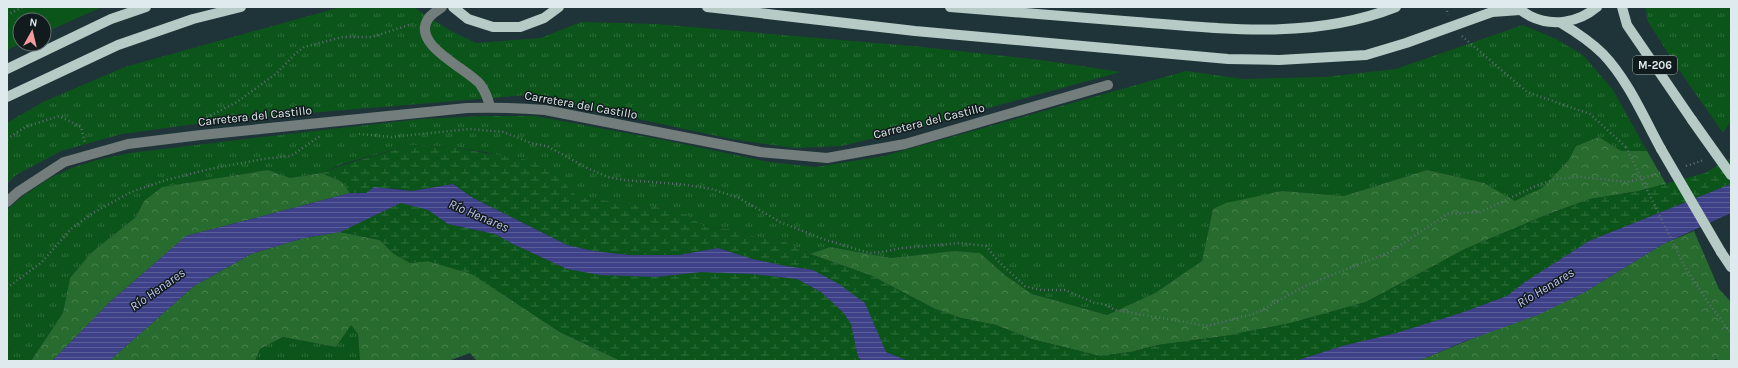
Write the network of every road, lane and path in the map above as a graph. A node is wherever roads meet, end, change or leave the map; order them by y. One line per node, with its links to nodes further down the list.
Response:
1 (23, 7): 14 (path)
2 (146, 7): 18 (main road)
3 (241, 7): 20 (main road)
4 (442, 7): 16 (street)
5 (452, 7): 6 (main road)
6 (559, 7)
7 (707, 7): 17 (main road)
8 (950, 7): 9 (main road)
9 (1396, 7)
10 (1446, 7): 17 (path)
11 (1597, 7): 15 (main road, M-206)
12 (1622, 7): 30 (main road, M-206, bridge)
13 (1518, 9): 15 (main road, M-206); 17 (main road)
14 (7, 15)
15 (1561, 22): 32 (main road, M-206, bridge)
16 (426, 24): 21 (street); 24 (path)
17 (1452, 27): 34 (path, bridge)
18 (7, 69)
19 (1108, 85): 21 (street, Carretera del Castillo)
20 (7, 98)
21 (490, 107): 22 (street, Carretera del Castillo)
22 (315, 123): 24 (street, Carretera del Castillo); 33 (path)
23 (352, 133): 29 (path)
24 (200, 135): 26 (street, Carretera del Castillo)
25 (7, 139): 26 (path)
26 (88, 155): 31 (street, Carretera del Castillo)
27 (1709, 159): 28 (path)
28 (1680, 167)
29 (1665, 172)
30 (1731, 175)
31 (7, 202)
32 (1731, 267)
33 (7, 288)
34 (1731, 333)

